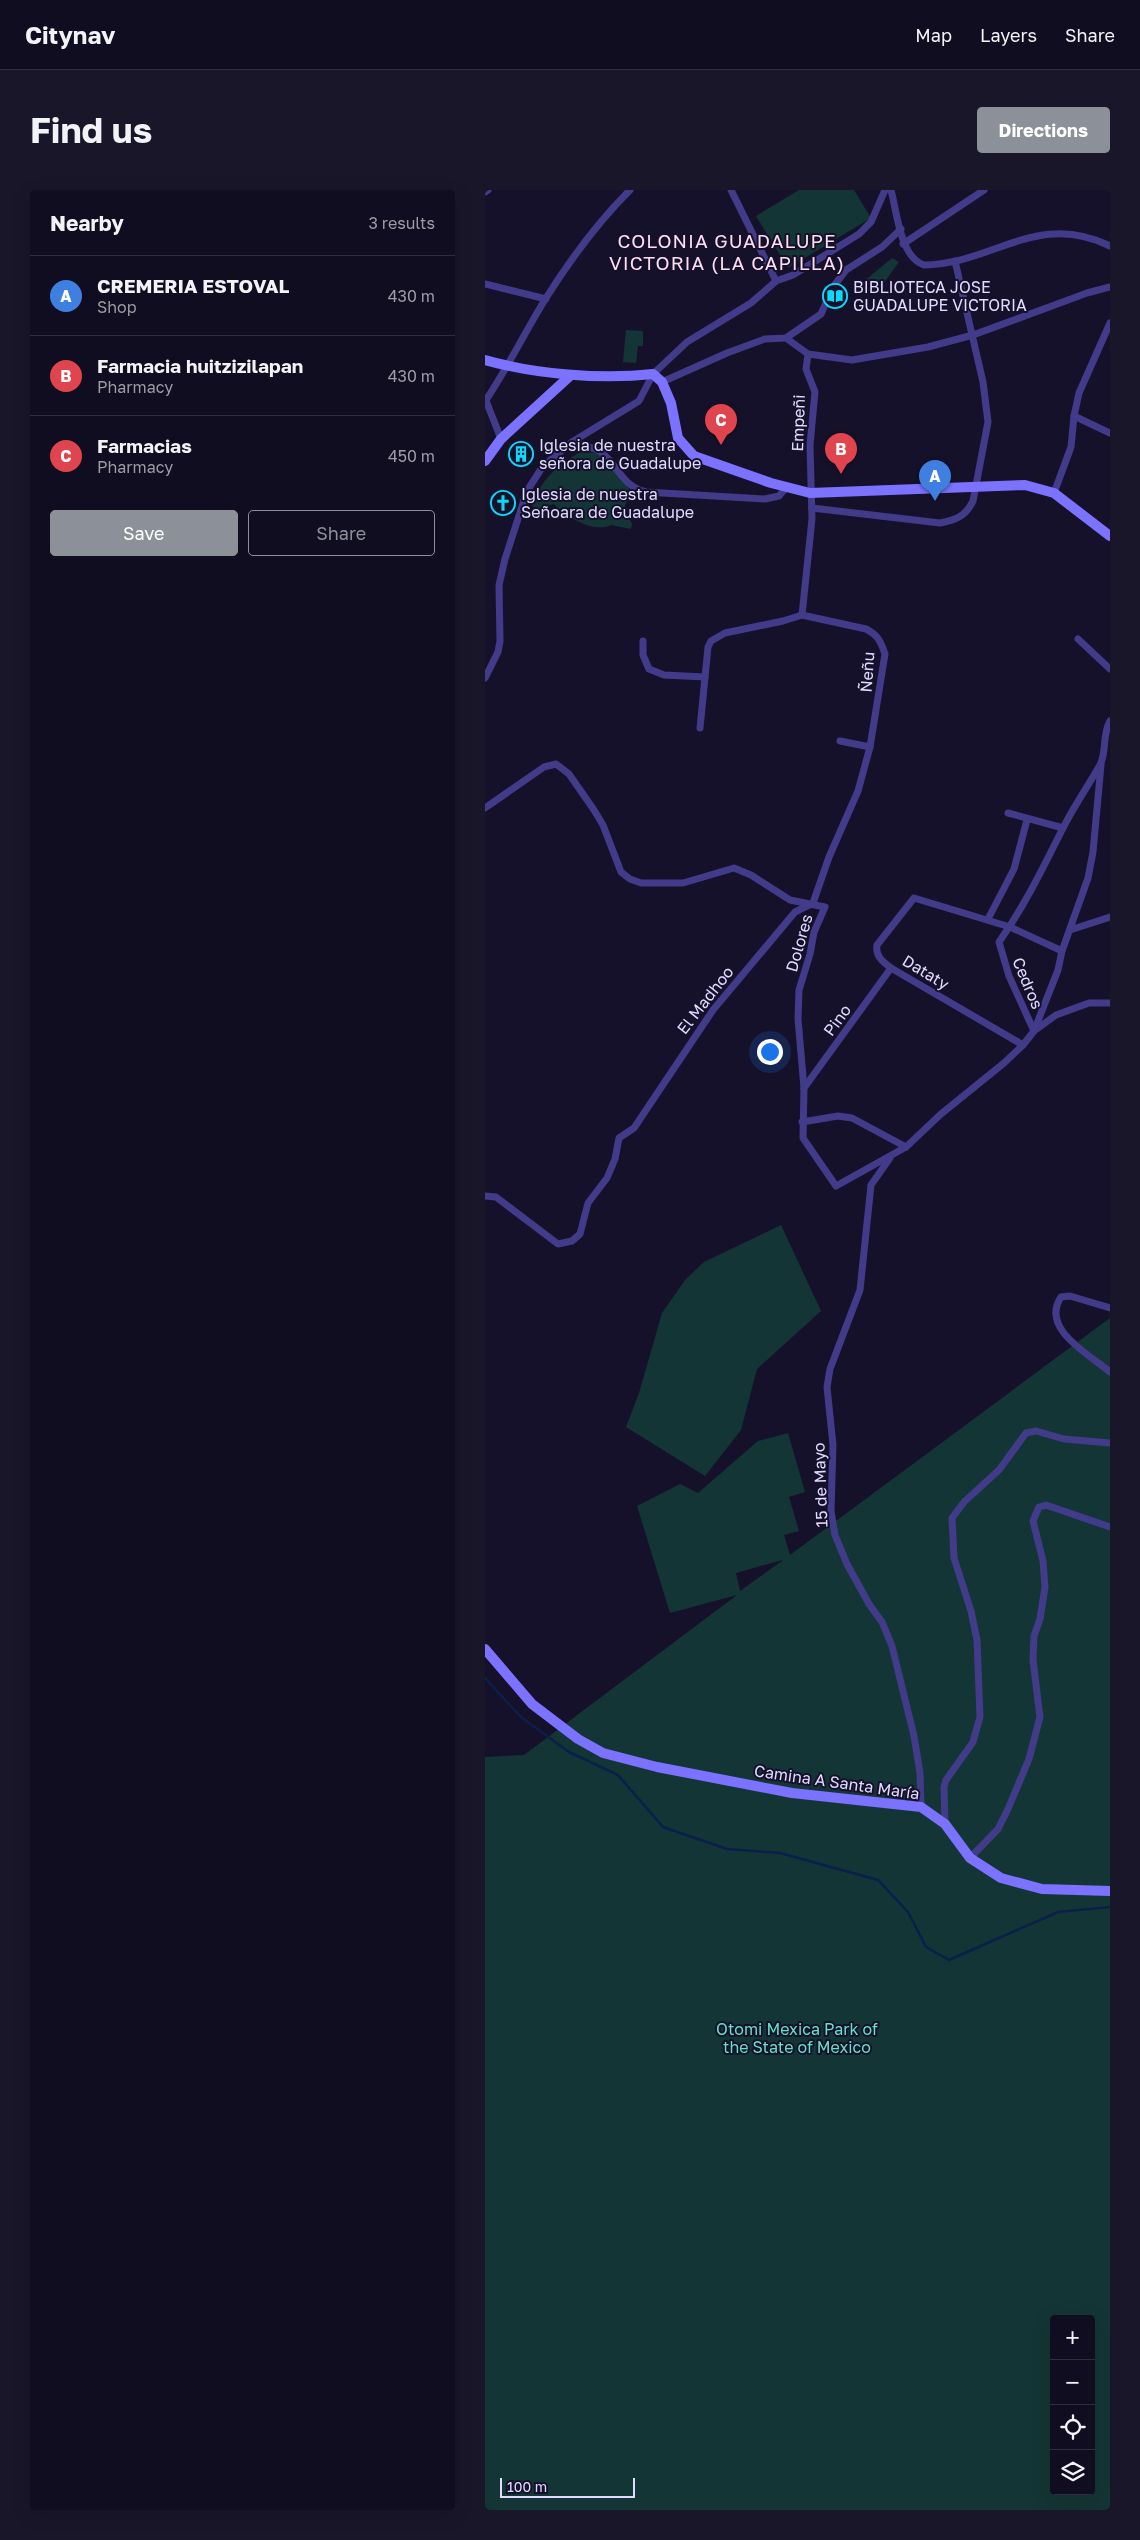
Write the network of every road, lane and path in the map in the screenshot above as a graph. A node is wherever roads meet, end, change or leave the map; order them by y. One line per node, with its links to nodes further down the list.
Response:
1 (630, 190): 13 (street)
2 (731, 190): 10 (street)
3 (885, 190): 10 (street)
4 (891, 190): 6 (street)
5 (984, 190): 7 (street)
6 (901, 229): 7 (street); 16 (street)
7 (903, 244): 9 (street)
8 (1110, 246): 9 (street)
9 (955, 261): 15 (street)
10 (776, 281): 20 (street)
11 (485, 284): 13 (street)
12 (1110, 287): 15 (street)
13 (546, 299): 19 (street)
14 (1110, 323): 24 (street)
15 (973, 335): 17 (street); 29 (street)
16 (786, 338): 17 (street); 22 (street)
17 (808, 354): 31 (street, Empeñi)
18 (485, 360): 19 (main road)
19 (508, 367): 21 (main road); 23 (street)
20 (653, 374): 21 (main road); 22 (main road); 27 (street)
21 (571, 375): 26 (main road)
22 (663, 382): 30 (main road)
23 (486, 399): 26 (street)
24 (1074, 416): 25 (street); 32 (street)
25 (1110, 433)
26 (501, 439): 28 (main road)
27 (572, 442): 30 (street); 40 (street)
28 (485, 461)
29 (974, 485): 31 (main road); 32 (main road); 33 (street)
30 (787, 487): 31 (main road)
31 (810, 492): 33 (street)
32 (1054, 493): 34 (main road)
33 (812, 508): 35 (street)
34 (1110, 536)
35 (801, 615): 39 (street); 44 (street, Ñeñu)
36 (1078, 639): 38 (street)
37 (643, 641): 39 (street)
38 (1110, 668)
39 (705, 677): 42 (street)
40 (485, 678)
41 (1110, 721): 45 (street, Cedros)
42 (700, 728)
43 (840, 741): 44 (street)
44 (871, 747): 50 (street, Ñeñu)
45 (1101, 763): 49 (street, Cedros); 54 (street)
46 (485, 808): 50 (street, Dolores)
47 (1009, 813): 48 (street)
48 (1027, 820): 49 (street); 52 (street)
49 (1063, 828): 53 (street, Cedros)
50 (813, 903): 60 (street, Dolores); 65 (street, El Madhoo)
51 (1110, 917): 54 (street)
52 (988, 919): 53 (street); 56 (street, Dataty)
53 (1010, 926): 55 (street); 58 (street, Cedros)
54 (1070, 930): 55 (street)
55 (1061, 951): 58 (street)
56 (891, 968): 59 (street, Dataty); 60 (street, Pino)
57 (1110, 1003): 58 (street)
58 (1033, 1031): 59 (street, Cedros)
59 (1023, 1045): 62 (street, Cedros)
60 (804, 1088): 61 (street, Dolores)
61 (802, 1122): 62 (street); 64 (street, Dolores)
62 (906, 1147): 63 (street, Cedros)
63 (891, 1157): 64 (street, Cedros); 71 (street, 15 de Mayo)
64 (837, 1186)
65 (485, 1196)
66 (1110, 1308): 67 (street)
67 (1110, 1372)
68 (1110, 1443): 72 (street)
69 (1110, 1527): 73 (street)
70 (485, 1648): 71 (main road, Camina A Santa María)
71 (921, 1807): 72 (main road, Camina A Santa María)
72 (945, 1824): 73 (main road, Camina A Santa María)
73 (970, 1858): 74 (main road, Camina A Santa María)
74 (1110, 1891)

